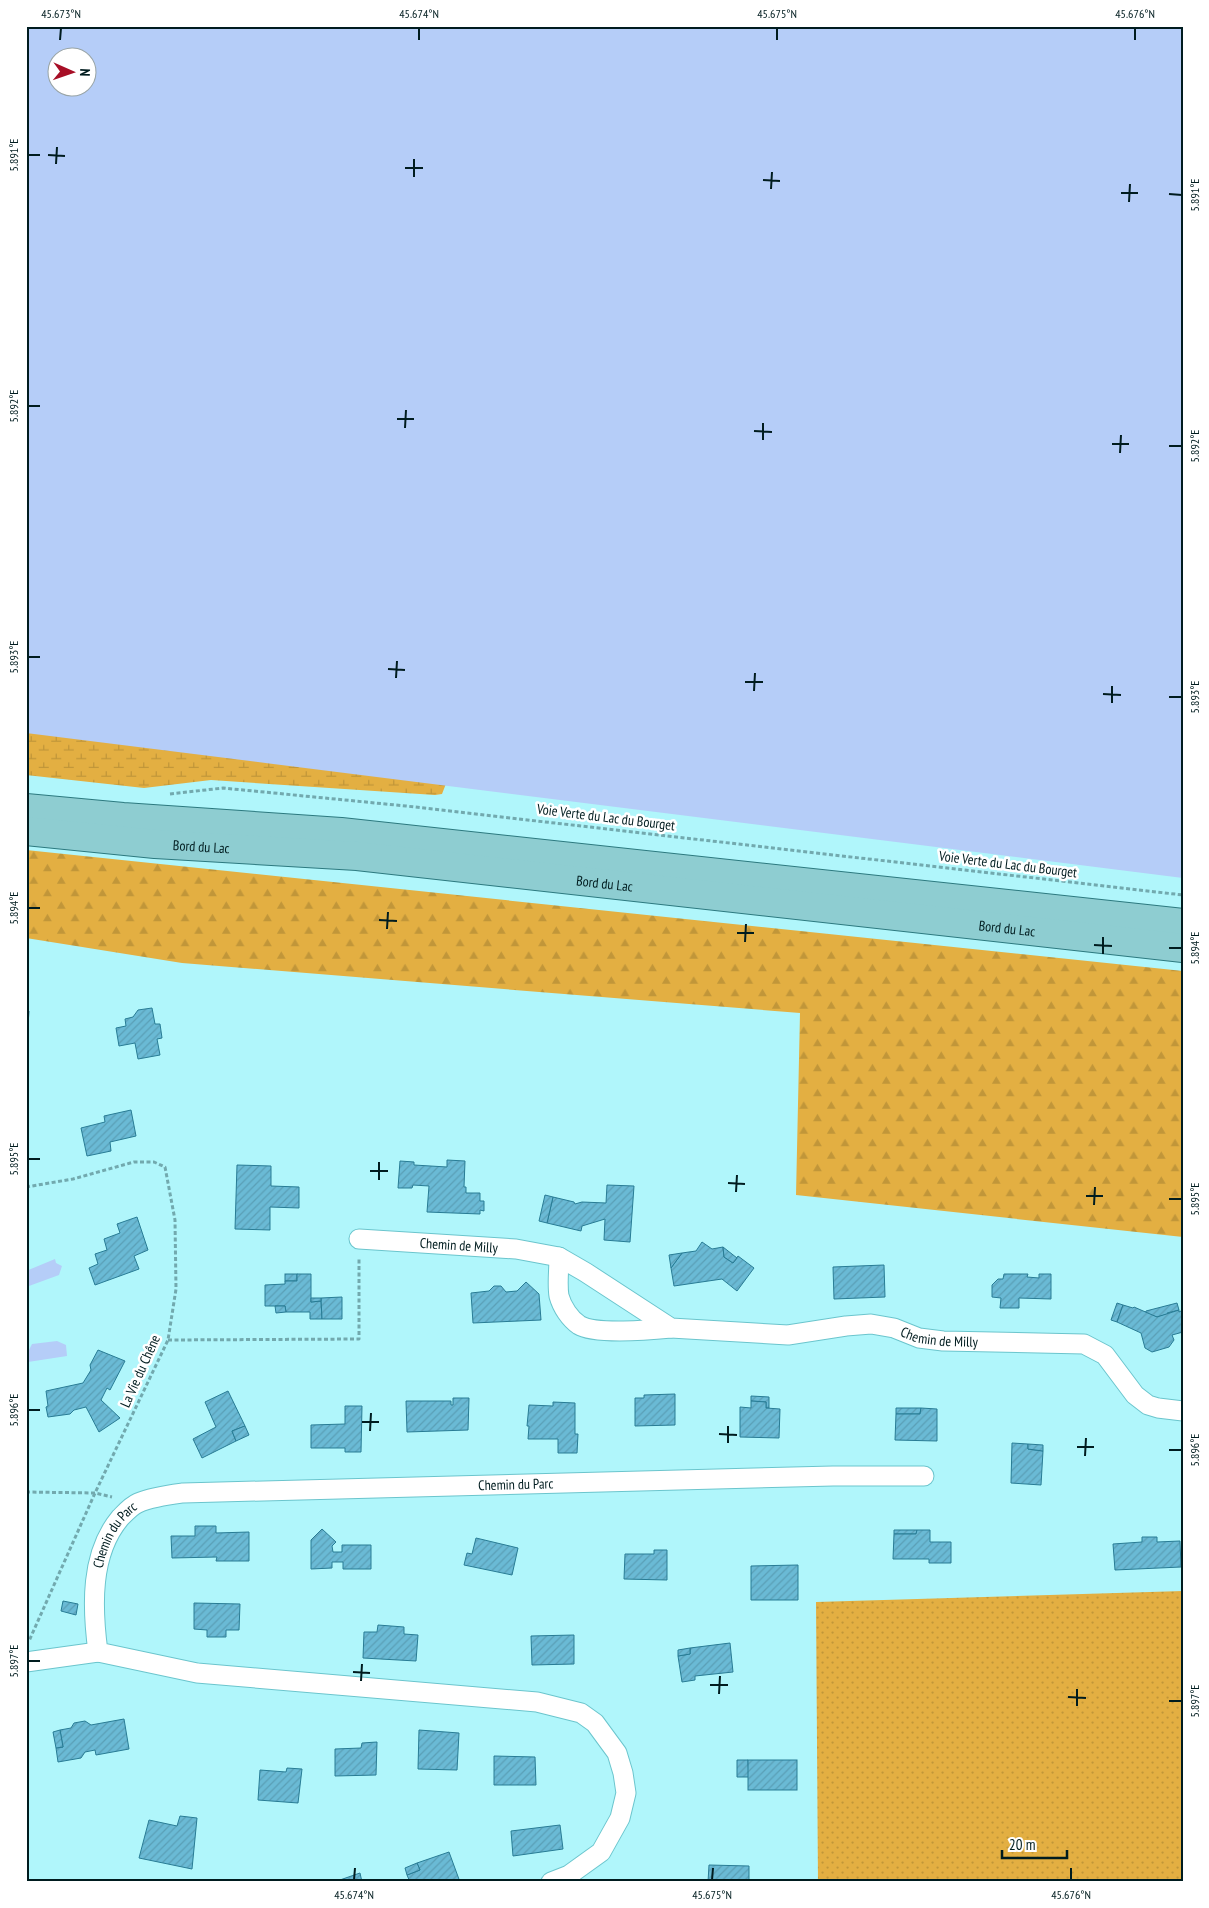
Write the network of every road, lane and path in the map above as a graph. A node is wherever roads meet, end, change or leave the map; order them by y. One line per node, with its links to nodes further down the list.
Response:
1 (162, 796): 4 (path, Voie Verte du Lac du Bourget)
2 (26, 808): 5 (main road, Bord du Lac)
3 (26, 831): 6 (main road, Bord du Lac)
4 (1183, 895)
5 (1183, 923)
6 (1183, 948)
7 (26, 1187): 11 (path, La Vie du Chêne)
8 (359, 1239): 9 (street, Chemin de Milly); 11 (path)
9 (559, 1258): 10 (street, Chemin de Milly); 10 (street, Chemin de Milly)
10 (672, 1328): 12 (street, Chemin de Milly)
11 (168, 1340): 15 (path, La Vie du Chêne)
12 (1183, 1411)
13 (924, 1476): 16 (street, Chemin du Parc)
14 (26, 1492): 15 (path)
15 (95, 1493): 16 (path); 17 (path, La Vie du Chêne)
16 (137, 1504): 18 (street, Chemin du Parc)
17 (26, 1646)
18 (98, 1652): 19 (street); 20 (street)
19 (26, 1662)
20 (551, 1882)

